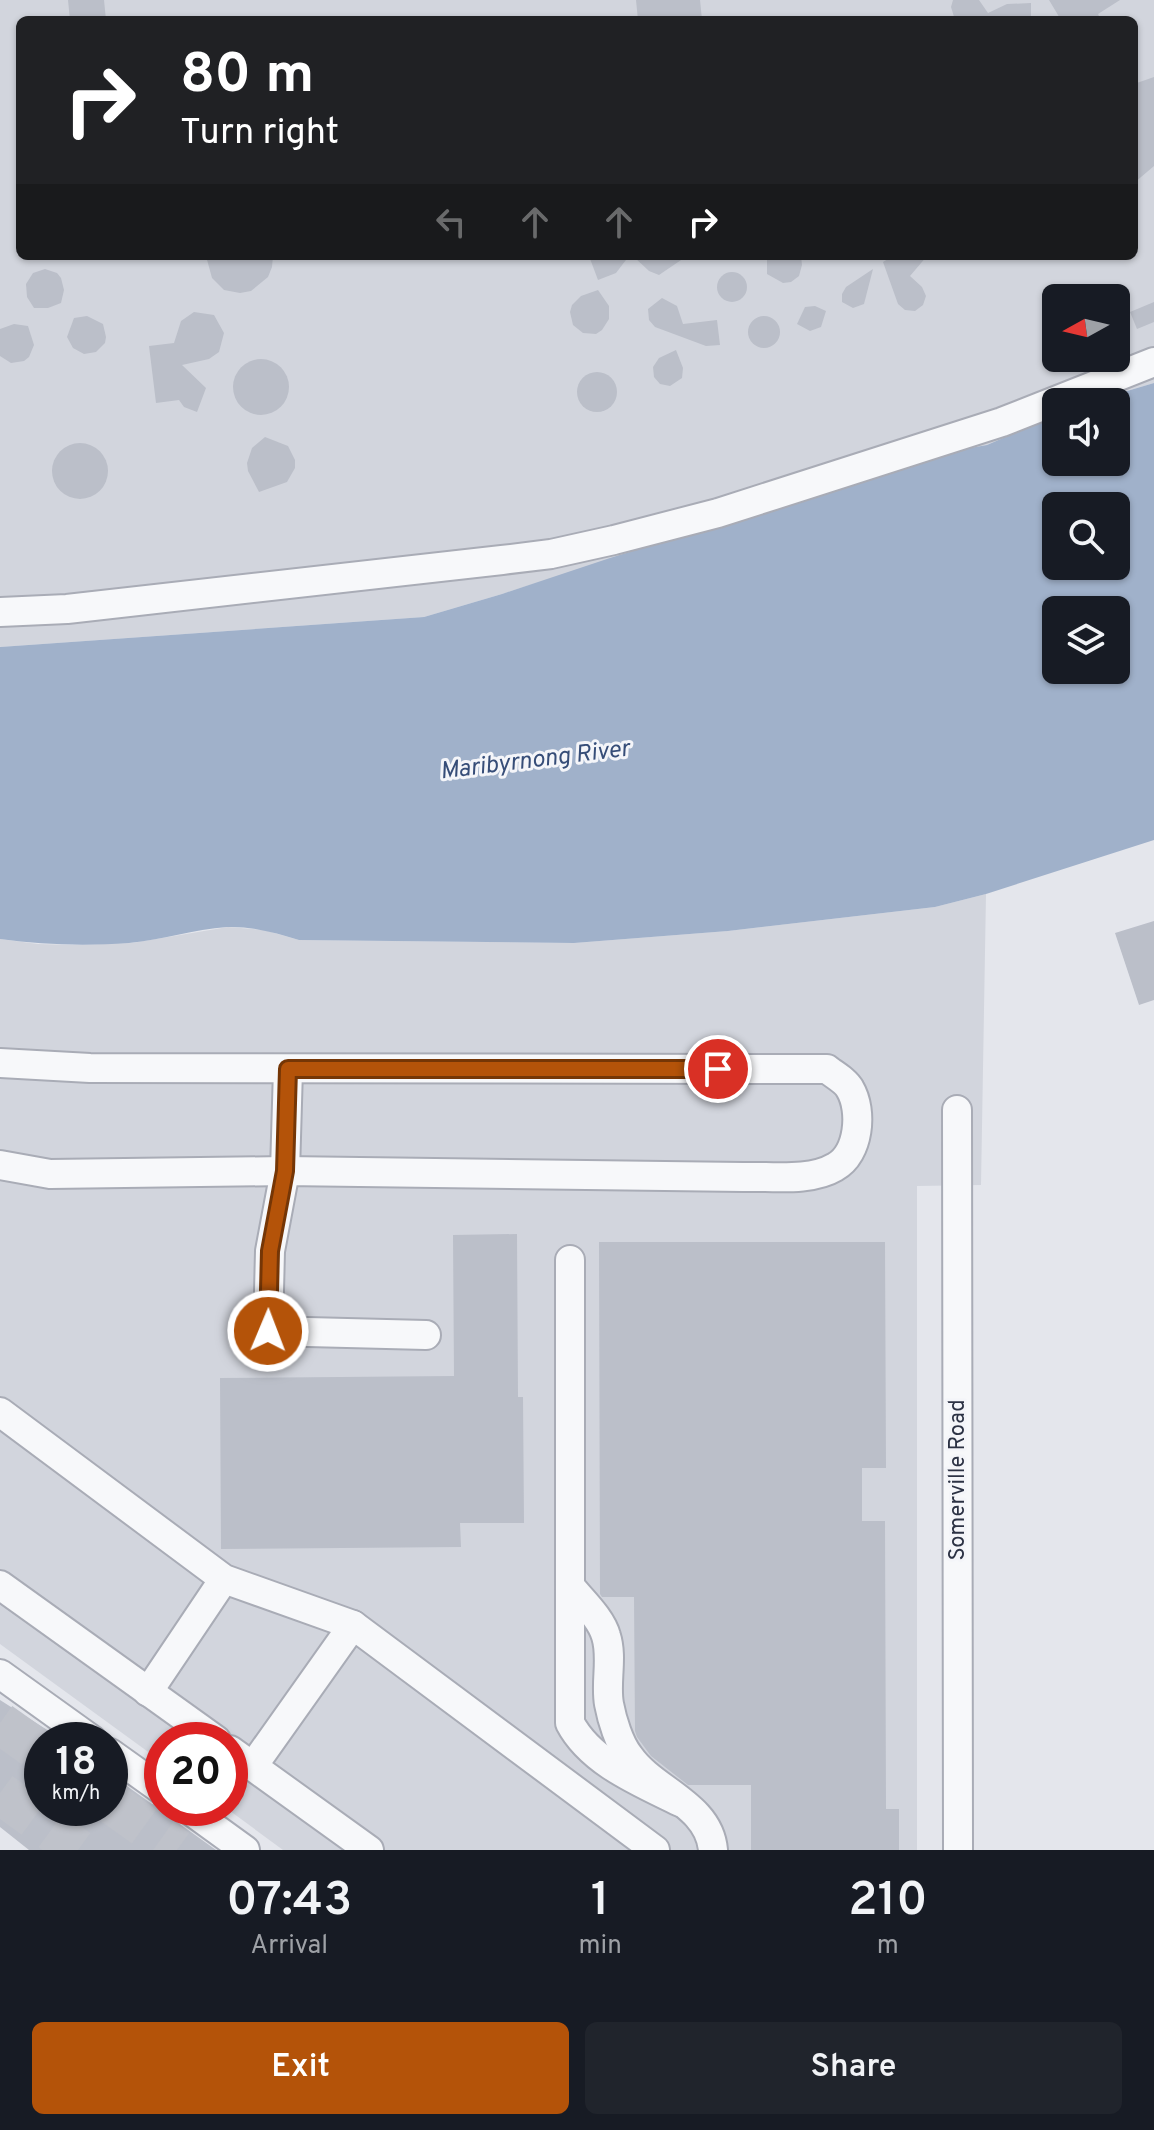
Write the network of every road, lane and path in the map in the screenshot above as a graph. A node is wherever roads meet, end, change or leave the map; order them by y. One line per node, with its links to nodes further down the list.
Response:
1 (1154, 362): 2 (street)
2 (0, 612)
3 (0, 1063): 4 (street)
4 (288, 1069): 7 (street); 7 (street)
5 (957, 1110): 27 (street, Somerville Road)
6 (0, 1165): 7 (street)
7 (285, 1171): 9 (street)
8 (570, 1260): 13 (street)
9 (426, 1335)
10 (0, 1412): 11 (street)
11 (224, 1579): 14 (street); 16 (street)
12 (0, 1585): 16 (street)
13 (570, 1586): 21 (street); 21 (street)
14 (353, 1625): 20 (street); 25 (street)
15 (0, 1674): 17 (street)
16 (148, 1692): 18 (street)
17 (67, 1722)
18 (190, 1722)
19 (248, 1763): 20 (street)
20 (253, 1766): 24 (street)
21 (680, 1802): 26 (street)
22 (212, 1826): 23 (street)
23 (245, 1850)
24 (369, 1850)
25 (655, 1850)
26 (713, 1850)
27 (958, 1850)

